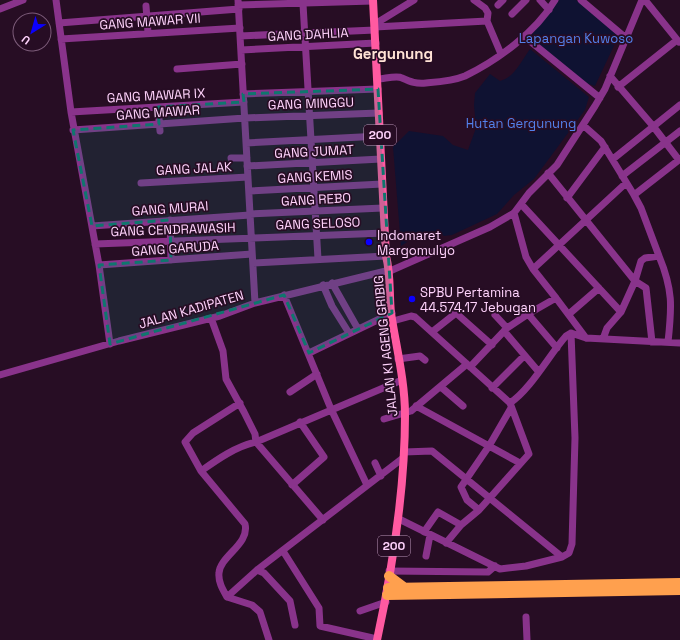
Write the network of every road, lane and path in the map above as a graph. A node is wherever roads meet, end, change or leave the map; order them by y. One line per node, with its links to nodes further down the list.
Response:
1 (22, 0): 15 (street)
2 (56, 0): 20 (street)
3 (414, 0): 21 (street)
4 (474, 0): 19 (street)
5 (526, 0): 17 (street)
6 (540, 0): 16 (street)
7 (555, 0): 16 (street)
8 (581, 0): 27 (street)
9 (642, 0): 27 (street)
10 (645, 0): 28 (street)
11 (373, 1): 12 (street); 21 (main road, JALAN KI AGENG GRIBIG / 200)
12 (303, 4): 13 (street); 23 (street)
13 (238, 5): 18 (street); 22 (street)
14 (146, 6): 18 (street)
15 (0, 9)
16 (549, 10): 25 (street)
17 (512, 14)
18 (147, 16): 20 (street); 24 (street)
19 (487, 21): 21 (street, GANG MAWAR VII); 32 (street)
20 (59, 23): 26 (street)
21 (375, 27): 23 (street, GANG MAWAR VII); 29 (main road, JALAN KI AGENG GRIBIG / 200)
22 (240, 32): 23 (street, GANG MAWAR VII); 24 (street, GANG MAWAR VII); 31 (street)
23 (305, 32): 30 (street)
24 (148, 33): 26 (street, GANG MAWAR VII)
25 (524, 37): 32 (street); 41 (street)
26 (61, 39): 45 (street)
27 (626, 39): 35 (street)
28 (679, 41): 37 (street)
29 (376, 42): 30 (street, GANG DAHLIA); 36 (main road, JALAN KI AGENG GRIBIG / 200)
30 (306, 46): 31 (street, GANG DAHLIA); 39 (street)
31 (241, 50): 33 (street)
32 (501, 54): 36 (street)
33 (242, 64): 34 (street); 40 (street)
34 (176, 69)
35 (610, 76): 37 (street); 41 (street)
36 (378, 79): 38 (main road, JALAN KI AGENG GRIBIG / 200)
37 (618, 87): 50 (street)
38 (378, 89): 39 (street); 46 (main road, JALAN KI AGENG GRIBIG / 200)
39 (309, 93): 40 (street); 47 (street)
40 (243, 94): 42 (street)
41 (600, 98): 49 (street)
42 (244, 102): 44 (street, GANG MAWAR IX); 48 (street)
43 (680, 105): 50 (street)
44 (158, 107): 45 (street, GANG MAWAR IX); 51 (street)
45 (71, 112): 52 (street)
46 (379, 113): 47 (street, GANG MINGGU); 54 (main road, JALAN KI AGENG GRIBIG / 200)
47 (310, 115): 48 (street, GANG MINGGU); 55 (street)
48 (245, 118): 51 (street, GANG MAWAR); 57 (street)
49 (583, 125): 58 (street); 66 (street)
50 (653, 126): 56 (street); 62 (street)
51 (159, 128): 52 (street, GANG MAWAR)
52 (73, 130): 82 (street)
53 (680, 131): 56 (street)
54 (380, 136): 55 (street); 61 (main road, JALAN KI AGENG GRIBIG / 200)
55 (312, 140): 57 (street); 64 (street)
56 (666, 142): 63 (street); 68 (street)
57 (246, 143): 60 (street)
58 (605, 147): 62 (street); 74 (street)
59 (231, 158): 60 (street)
60 (247, 158): 65 (street)
61 (381, 159): 64 (street, GANG JUMAT); 70 (main road, JALAN KI AGENG GRIBIG / 200)
62 (613, 159): 68 (street)
63 (679, 159): 73 (street)
64 (313, 163): 65 (street, GANG JUMAT); 71 (street)
65 (247, 166): 67 (street)
66 (548, 173): 74 (street); 75 (street)
67 (248, 177): 69 (street, GANG JALAK); 72 (street)
68 (624, 179): 73 (street); 80 (street)
69 (141, 183)
70 (382, 184): 71 (street, GANG KEMIS); 76 (main road, JALAN KI AGENG GRIBIG / 200)
71 (314, 188): 72 (street, GANG KEMIS); 77 (street)
72 (249, 191): 79 (street)
73 (634, 195): 91 (street)
74 (567, 198): 80 (street)
75 (521, 204): 78 (street); 88 (street)
76 (383, 208): 77 (street, GANG REBO); 83 (main road, JALAN KI AGENG GRIBIG / 200)
77 (316, 211): 79 (street, GANG REBO); 84 (street)
78 (514, 213): 96 (street); 97 (street, JALAN KADIPATEN)
79 (250, 215): 81 (street, GANG MURAI); 85 (street)
80 (585, 219): 88 (street); 98 (street)
81 (170, 220): 82 (street, GANG MURAI); 86 (street)
82 (92, 226): 87 (street)
83 (385, 233): 84 (street, GANG SELOSO); 90 (main road, JALAN KI AGENG GRIBIG / 200)
84 (317, 235): 85 (street, GANG SELOSO); 92 (street)
85 (251, 238): 86 (street, GANG CENDRAWASIH); 89 (street)
86 (171, 241): 87 (street, GANG CENDRAWASIH); 93 (street)
87 (95, 244): 95 (street)
88 (558, 245): 96 (street); 101 (street)
89 (252, 254): 93 (street, GANG GARUDA); 94 (street)
90 (386, 256): 92 (street); 97 (main road, JALAN KI AGENG GRIBIG / 200)
91 (659, 256): 98 (street); 119 (street)
92 (318, 259): 94 (street)
93 (171, 260): 95 (street, GANG GARUDA)
94 (253, 263): 104 (street)
95 (99, 265): 121 (street)
96 (533, 269): 103 (street)
97 (391, 270): 99 (street, JALAN KADIPATEN); 109 (main road, JALAN KI AGENG GRIBIG / 200)
98 (635, 282): 105 (street); 118 (street)
99 (332, 283): 100 (street, JALAN KADIPATEN); 111 (street)
100 (323, 285): 102 (street, JALAN KADIPATEN); 114 (street)
101 (598, 288): 105 (street); 107 (street)
102 (284, 296): 104 (street, JALAN KADIPATEN); 124 (street)
103 (556, 298): 106 (street); 107 (street)
104 (255, 303): 110 (street, JALAN KADIPATEN)
105 (621, 312): 117 (street)
106 (528, 314): 112 (street); 123 (street)
107 (569, 314): 116 (street)
108 (495, 315): 112 (street)
109 (392, 317): 111 (street); 113 (street); 126 (main road, JALAN KI AGENG GRIBIG / 200)
110 (211, 318): 121 (street, JALAN KADIPATEN); 136 (street)
111 (358, 329): 114 (street)
112 (506, 329): 122 (street); 125 (street)
113 (432, 332): 122 (street); 128 (street)
114 (349, 333): 124 (street)
115 (571, 333): 116 (street); 123 (street); 163 (street)
116 (586, 338): 117 (street)
117 (602, 339): 118 (street)
118 (652, 342): 119 (street)
119 (668, 342): 120 (street)
120 (680, 343)
121 (110, 344): 131 (street, JALAN KADIPATEN)
122 (492, 345): 128 (street)
123 (557, 348): 129 (street)
124 (309, 353): 130 (street)
125 (524, 356): 129 (street); 134 (street)
126 (398, 359): 127 (street); 132 (main road, JALAN KI AGENG GRIBIG / 200)
127 (424, 360)
128 (468, 365): 133 (street); 134 (street)
129 (538, 370): 139 (street)
130 (317, 374): 135 (street); 140 (street)
131 (0, 375)
132 (402, 380): 140 (street); 141 (main road, JALAN KI AGENG GRIBIG / 200)
133 (441, 387): 137 (street); 138 (street)
134 (492, 388): 139 (street)
135 (290, 392)
136 (240, 402): 144 (street); 149 (street)
137 (416, 406): 141 (street); 145 (street)
138 (463, 406)
139 (510, 406): 145 (street); 148 (street)
140 (331, 409): 143 (street); 153 (street)
141 (405, 414): 142 (street); 146 (main road, JALAN KI AGENG GRIBIG / 200)
142 (384, 419)
143 (300, 422): 144 (street); 152 (street)
144 (256, 442): 149 (street); 152 (street)
145 (489, 446): 148 (street); 151 (street)
146 (403, 455): 150 (street); 151 (street); 156 (main road, JALAN KI AGENG GRIBIG / 200)
147 (375, 463): 150 (street)
148 (520, 463): 154 (street)
149 (201, 471): 171 (street)
150 (381, 476): 153 (street)
151 (466, 479): 154 (street); 155 (street)
152 (292, 485): 157 (street)
153 (366, 485): 157 (street)
154 (489, 498): 155 (street); 163 (street)
155 (479, 510): 158 (street)
156 (399, 519): 159 (street); 166 (main road, JALAN KI AGENG GRIBIG / 200)
157 (323, 520): 161 (street)
158 (461, 525): 159 (street); 160 (street)
159 (427, 534): 160 (street); 162 (street)
160 (446, 543): 164 (street)
161 (283, 551): 165 (street); 175 (street)
162 (426, 556)
163 (562, 557): 164 (street)
164 (494, 566): 166 (street)
165 (257, 570): 171 (street); 174 (street)
166 (389, 574): 169 (highway); 170 (main road, JALAN KI AGENG GRIBIG / 200)
167 (680, 583): 169 (highway)
168 (680, 590): 169 (highway)
169 (404, 592): 170 (highway)
170 (387, 595): 172 (street); 175 (main road, JALAN KI AGENG GRIBIG / 200)
171 (227, 597): 176 (street)
172 (360, 611)
173 (526, 617): 177 (street)
174 (295, 625)
175 (377, 639)
176 (268, 640)
177 (527, 640)

